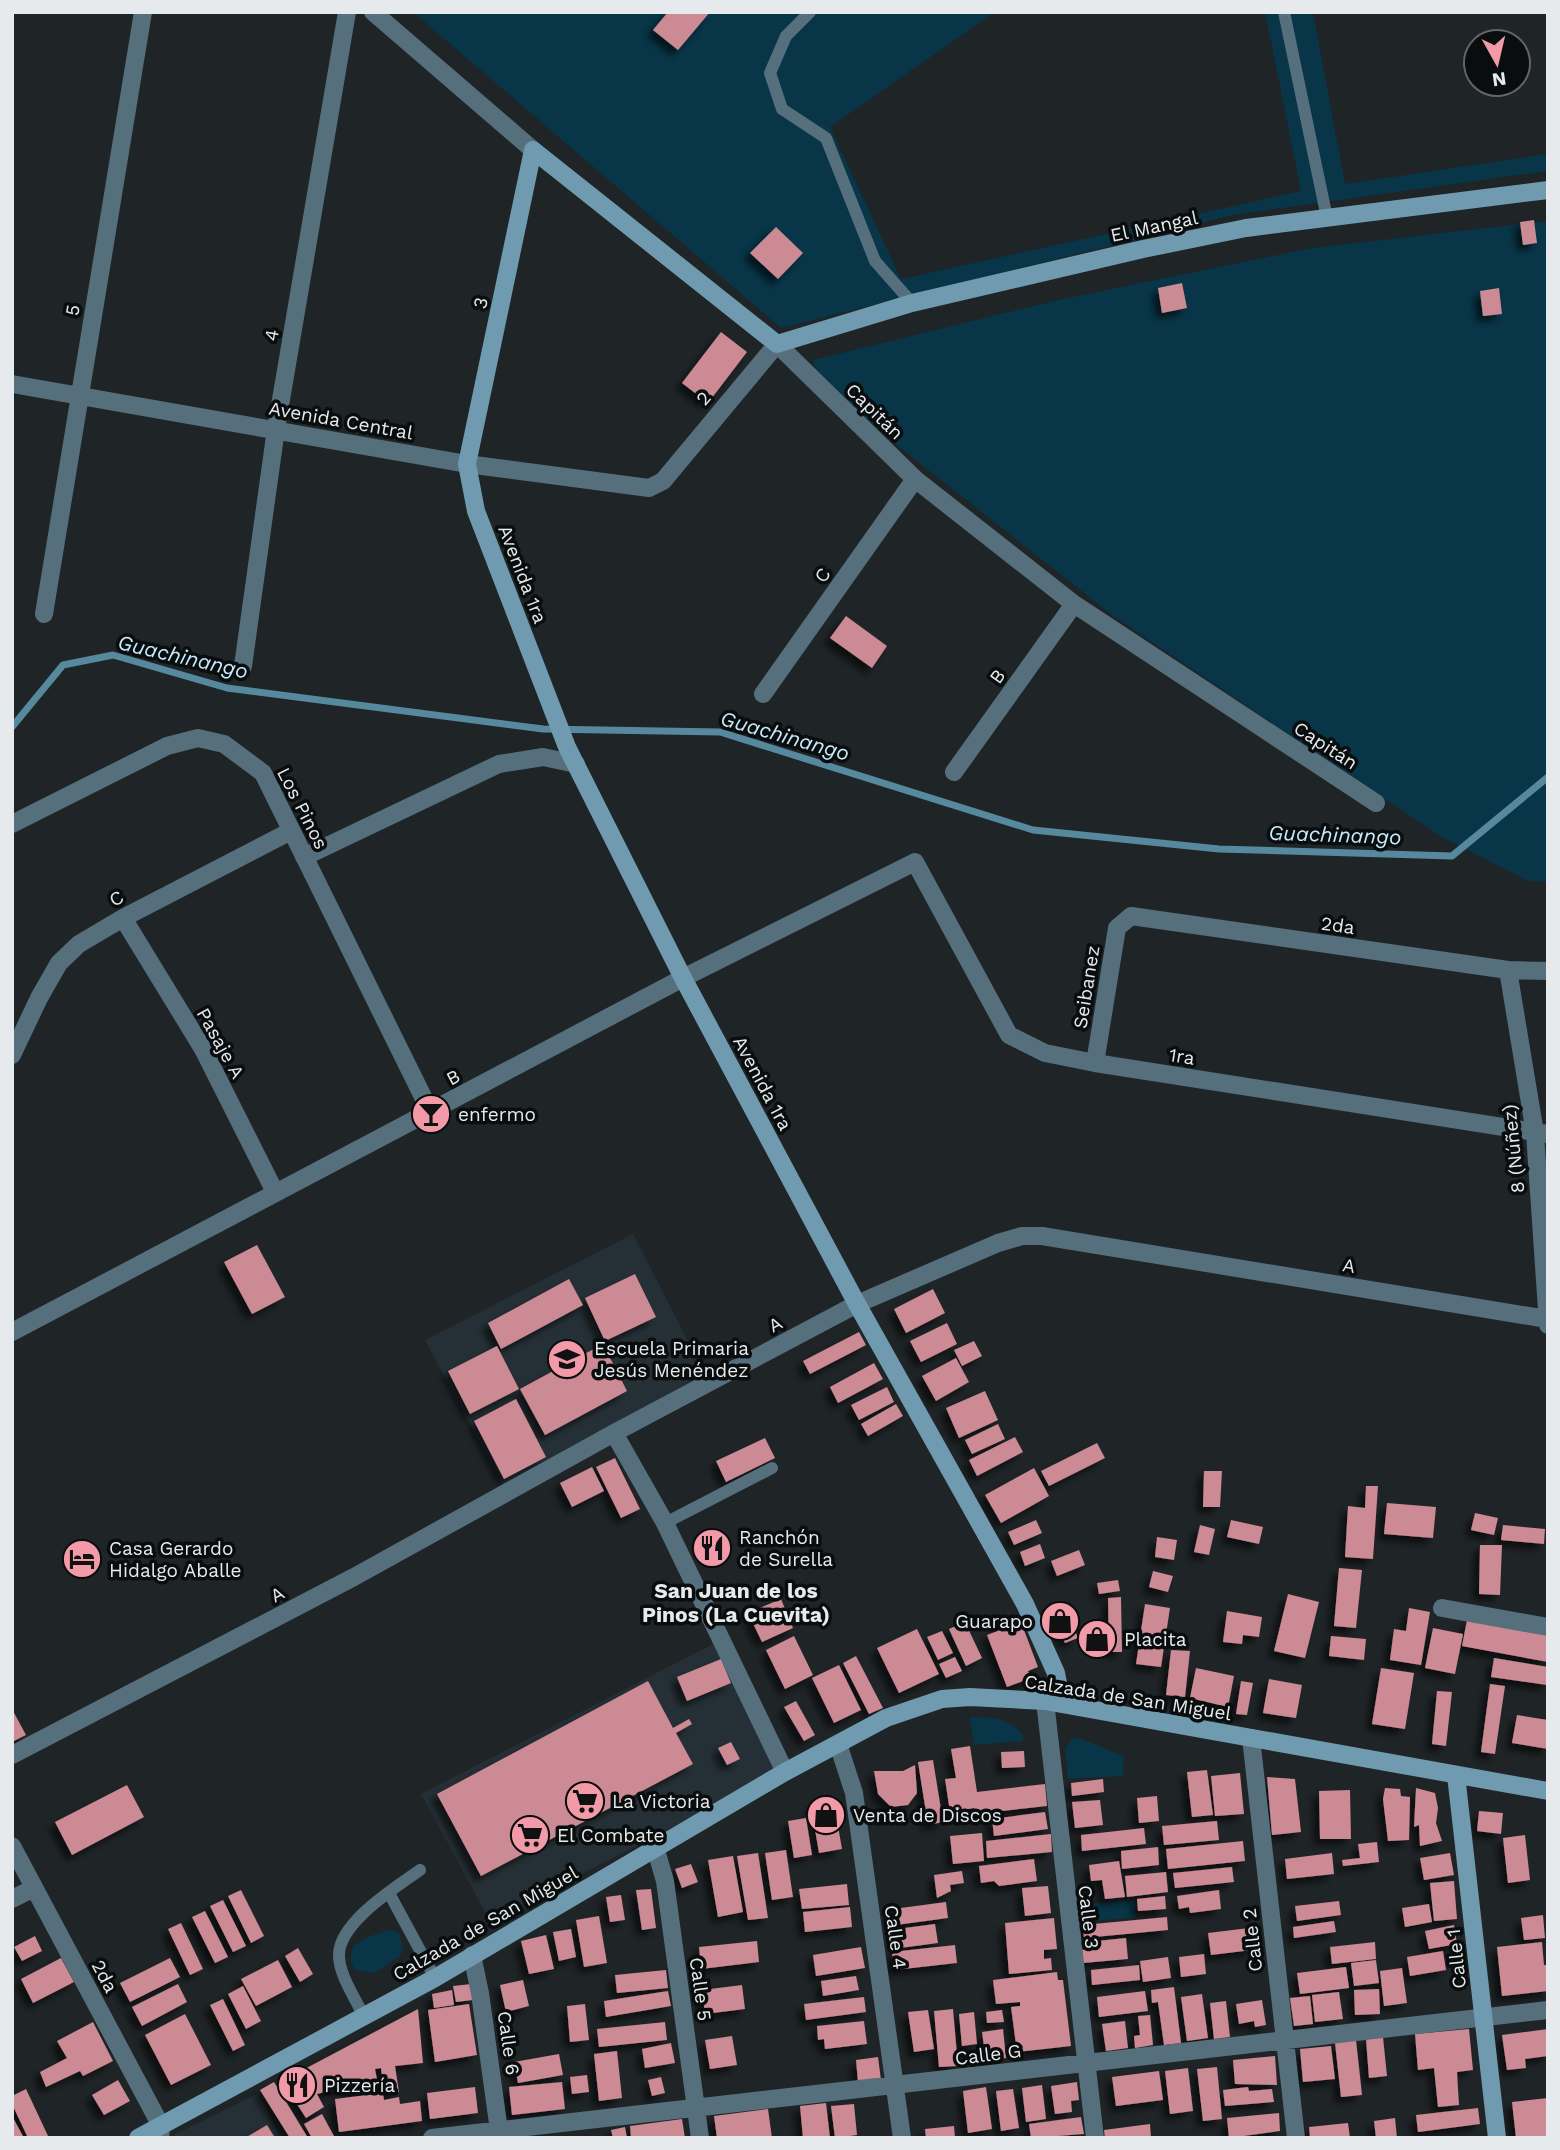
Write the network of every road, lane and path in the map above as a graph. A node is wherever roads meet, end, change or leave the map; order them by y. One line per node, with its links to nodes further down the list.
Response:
1 (143, 12): 12 (street, 5)
2 (348, 12): 13 (street, 4)
3 (373, 12): 6 (street, Capitán)
4 (810, 12): 9 (lane)
5 (1284, 12): 8 (lane)
6 (533, 150): 10 (street, Capitán); 14 (street, 3)
7 (1548, 190): 8 (street, El Mangal)
8 (1327, 218): 9 (street, El Mangal)
9 (912, 303): 10 (street, El Mangal)
10 (777, 344): 15 (street, Capitán); 16 (street, 2)
11 (12, 384): 12 (street, Avenida Central)
12 (79, 396): 13 (street, Avenida Central); 18 (street, 5)
13 (276, 429): 14 (street, Avenida Central); 19 (street, 4)
14 (467, 464): 16 (street, Avenida Central); 21 (street, Avenida 1ra)
15 (915, 479): 17 (street, Capitán); 20 (street, C)
16 (663, 481)
17 (1074, 604): 22 (street, B); 23 (street, Capitán)
18 (44, 614)
19 (243, 666)
20 (763, 694)
21 (576, 764): 26 (street); 32 (street, Avenida 1ra)
22 (954, 772)
23 (1376, 803)
24 (12, 824): 25 (street, Los Pinos)
25 (291, 831): 26 (street, Los Pinos); 28 (street, C)
26 (304, 857): 35 (street, Los Pinos)
27 (915, 862): 32 (street, B); 34 (street, 1ra)
28 (123, 918): 33 (street, C); 37 (street, Pasaje A)
29 (1123, 920): 30 (street, 2da); 34 (street, Seibanez)
30 (1508, 970): 31 (street, 2da); 36 (street, 8 (Núñez))
31 (1548, 971)
32 (684, 978): 35 (street, B); 38 (street, Avenida 1ra)
33 (12, 1055)
34 (1095, 1063): 36 (street, 1ra)
35 (431, 1113): 37 (street, B)
36 (1541, 1133): 39 (street, 8 (Núñez))
37 (275, 1192): 41 (street, B)
38 (857, 1304): 39 (street, A); 42 (street, A); 47 (street, Avenida 1ra)
39 (1547, 1318): 40 (street, 8 (Núñez))
40 (1548, 1325)
41 (12, 1332)
42 (614, 1433): 44 (street); 50 (street, A)
43 (772, 1468): 44 (lane)
44 (665, 1523): 51 (street)
45 (1441, 1608): 46 (street)
46 (1548, 1627)
47 (1054, 1703): 48 (street, Calzada de San Miguel); 49 (street, Calzada de San Miguel); 66 (street, Calle 3)
48 (1251, 1738): 52 (street, Calzada de San Miguel); 65 (street, Calle 2)
49 (838, 1744): 51 (street, Calzada de San Miguel); 67 (street, Calle 4)
50 (12, 1755)
51 (785, 1772): 55 (street, Calzada de San Miguel)
52 (1456, 1775): 53 (street, Calzada de San Miguel); 63 (street, Calle 1)
53 (1548, 1791)
54 (12, 1846): 57 (street, 2da)
55 (655, 1847): 60 (street, Calzada de San Miguel); 68 (street, Calle 5)
56 (420, 1870): 58 (lane)
57 (34, 1888): 59 (street); 69 (street, 2da)
58 (389, 1893): 61 (lane); 64 (lane)
59 (12, 1899)
60 (472, 1955): 61 (street, Calzada de San Miguel); 70 (street, Calle 6)
61 (435, 1979): 64 (street, Calzada de San Miguel)
62 (1548, 2010): 63 (street, Calle G)
63 (1483, 2016): 65 (street, Calle G); 77 (street, Calle 1)
64 (363, 2017): 69 (street, Calzada de San Miguel)
65 (1284, 2040): 66 (street, Calle G); 76 (street, Calle 2)
66 (1086, 2063): 67 (street, Calle G); 75 (street, Calle 3)
67 (896, 2086): 68 (street, Calle G); 74 (street, Calle 4)
68 (696, 2108): 70 (street, Calle G); 73 (street, Calle 5)
69 (160, 2132): 71 (street, Calzada de San Miguel)
70 (500, 2134): 72 (street, Calle G)
71 (138, 2138)
72 (432, 2138)
73 (700, 2138)
74 (902, 2138)
75 (1096, 2138)
76 (1296, 2138)
77 (1497, 2138)

